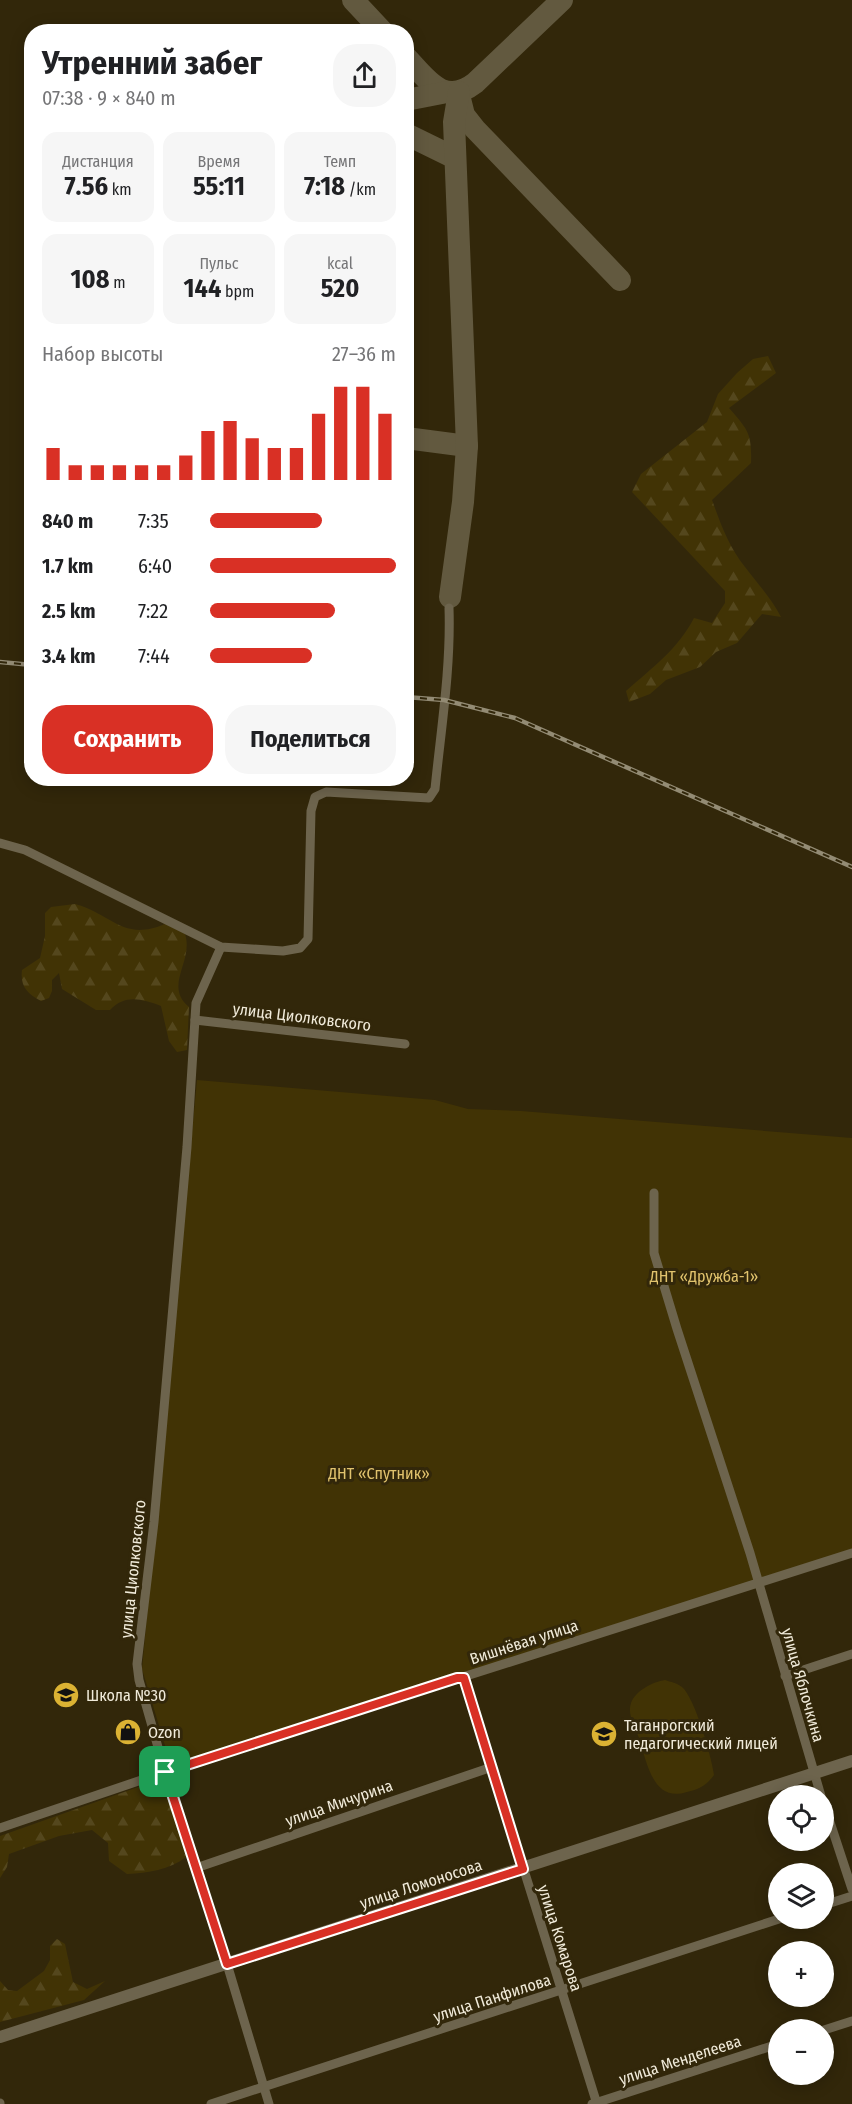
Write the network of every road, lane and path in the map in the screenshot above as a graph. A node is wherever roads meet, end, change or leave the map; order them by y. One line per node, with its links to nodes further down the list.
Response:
1 (449, 608): 3 (street)
2 (0, 843): 3 (street)
3 (221, 947): 4 (street, улица Циолковского)
4 (195, 1020): 5 (street, улица Циолковского); 14 (street, улица Циолковского)
5 (405, 1044)
6 (654, 1193): 8 (street, улица Яблочкина)
7 (852, 1553): 8 (street, Вишнёвая улица)
8 (759, 1583): 10 (street, улица Яблочкина); 11 (street, Вишнёвая улица)
9 (852, 1654): 10 (street)
10 (785, 1676): 15 (street, улица Яблочкина)
11 (464, 1678): 13 (street, улица Комарова); 14 (street, Вишнёвая улица)
12 (852, 1761): 15 (street, улица Ломоносова)
13 (492, 1767): 19 (street, улица Мичурина); 20 (street, улица Комарова)
14 (165, 1772): 17 (street, Вишнёвая улица); 19 (street, улица Циолковского)
15 (813, 1774): 16 (street, улица Яблочкина); 20 (street, улица Ломоносова)
16 (817, 1785)
17 (0, 1828)
18 (834, 1834): 21 (street)
19 (196, 1868): 25 (street, улица Циолковского)
20 (523, 1869): 25 (street, улица Ломоносова); 26 (street, улица Комарова)
21 (852, 1889)
22 (852, 1896): 23 (street)
23 (834, 1902)
24 (768, 1923): 26 (street, улица Панфилова)
25 (227, 1964): 29 (street, улица Ломоносова); 31 (street, улица Циолковского)
26 (561, 1991): 31 (street, улица Панфилова); 32 (street, улица Комарова)
27 (852, 2021): 28 (street)
28 (834, 2027)
29 (0, 2037)
30 (768, 2047): 32 (street, улица Менделеева)
31 (264, 2088): 33 (street, улица Панфилова); 34 (street, улица Циолковского)
32 (595, 2103)
33 (211, 2104)
34 (269, 2104)

